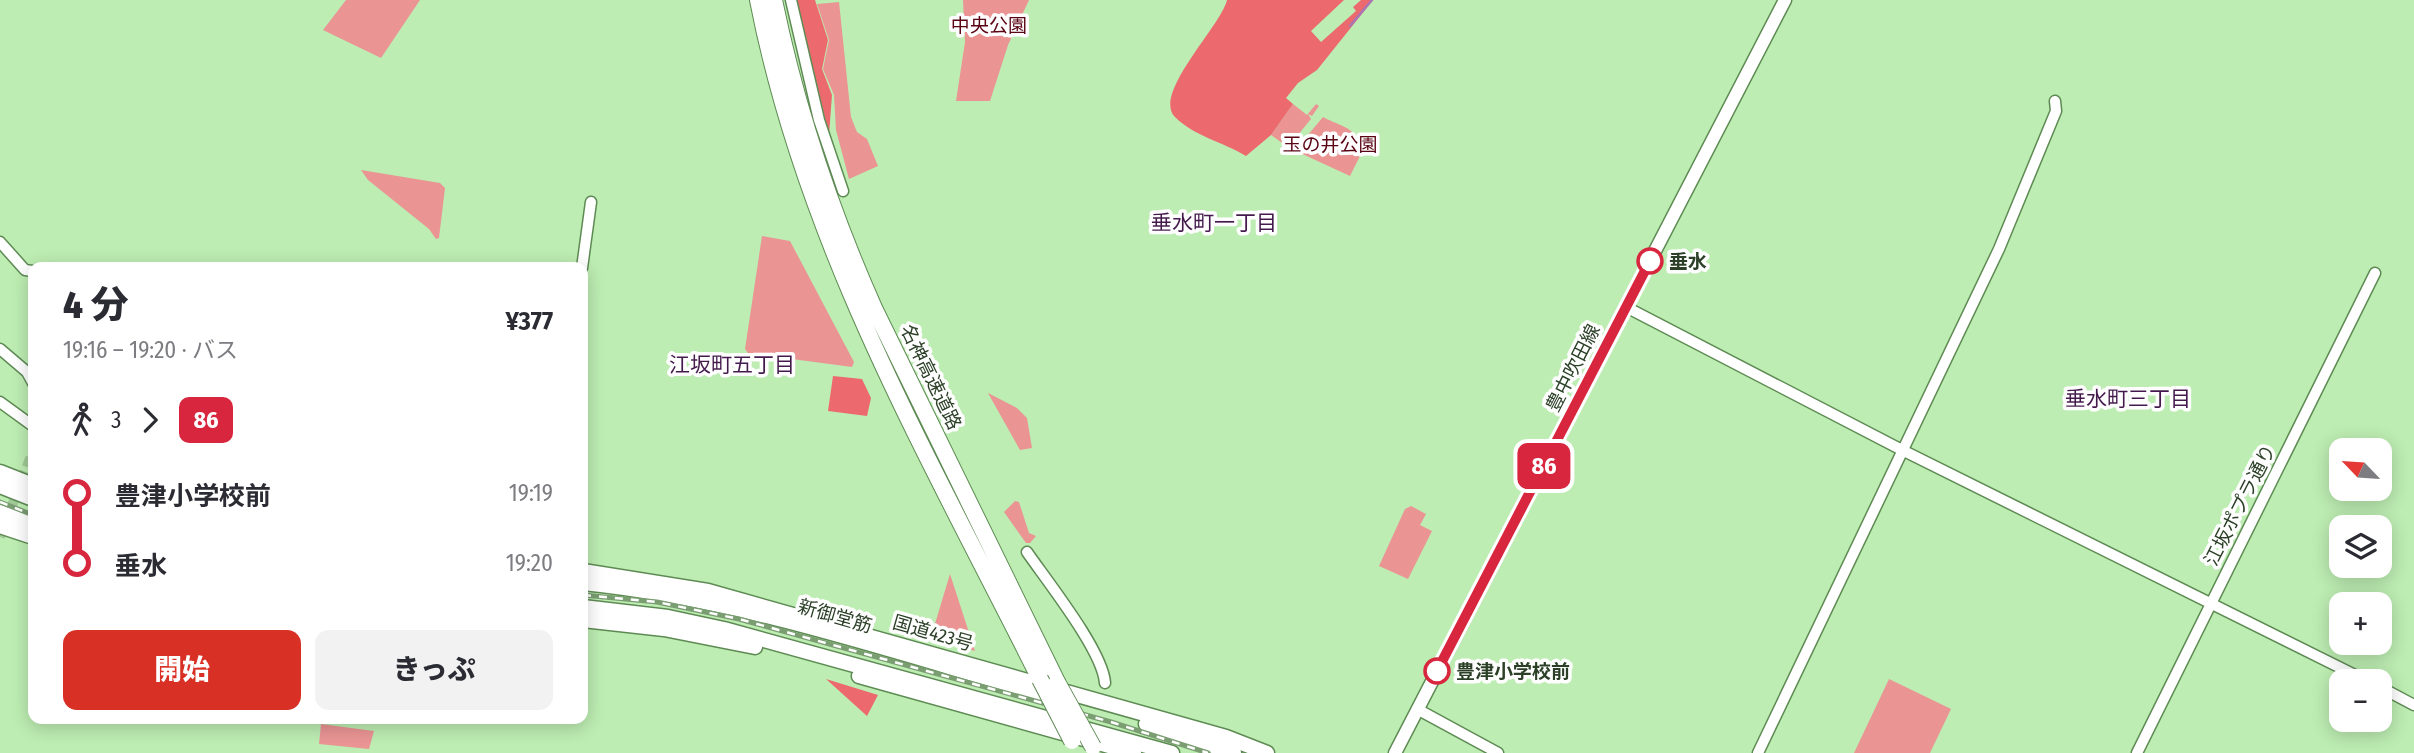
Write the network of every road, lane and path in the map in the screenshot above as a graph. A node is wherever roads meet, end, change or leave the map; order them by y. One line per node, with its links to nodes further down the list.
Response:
1 (758, 0): 37 (highway, 名神高速道路, bridge)
2 (774, 0): 37 (highway, 名神高速道路, bridge)
3 (791, 0): 6 (street)
4 (1785, 0): 12 (main road, 豊中吹田線)
5 (2055, 101): 17 (street)
6 (844, 191)
7 (591, 202): 9 (street)
8 (0, 242): 10 (street)
9 (583, 262)
10 (28, 270)
11 (2375, 273): 29 (street, 江坂ポプラ通り)
12 (1626, 307): 17 (street); 36 (main road, 豊中吹田線)
13 (0, 349): 14 (street)
14 (28, 374)
15 (0, 402): 16 (street)
16 (28, 422)
17 (1902, 450): 29 (street); 44 (street)
18 (0, 472): 19 (highway)
19 (28, 483)
20 (0, 486): 21 (highway)
21 (28, 497)
22 (0, 512): 23 (highway)
23 (28, 521)
24 (0, 526): 25 (highway)
25 (28, 535)
26 (1027, 552): 33 (street)
27 (588, 572): 41 (highway, 国道423号)
28 (588, 584): 40 (highway, 新御堂筋)
29 (2211, 603): 32 (street); 45 (street, 江坂ポプラ通り)
30 (588, 608): 38 (highway)
31 (588, 621): 39 (highway)
32 (2343, 669)
33 (1105, 682)
34 (2392, 693): 35 (street)
35 (2414, 705)
36 (1417, 709): 42 (main road, 豊中吹田線); 43 (street)
37 (1085, 749)
38 (1170, 752)
39 (1134, 753)
40 (1234, 753)
41 (1268, 753)
42 (1395, 753)
43 (1498, 753)
44 (1758, 753)
45 (2137, 753)

